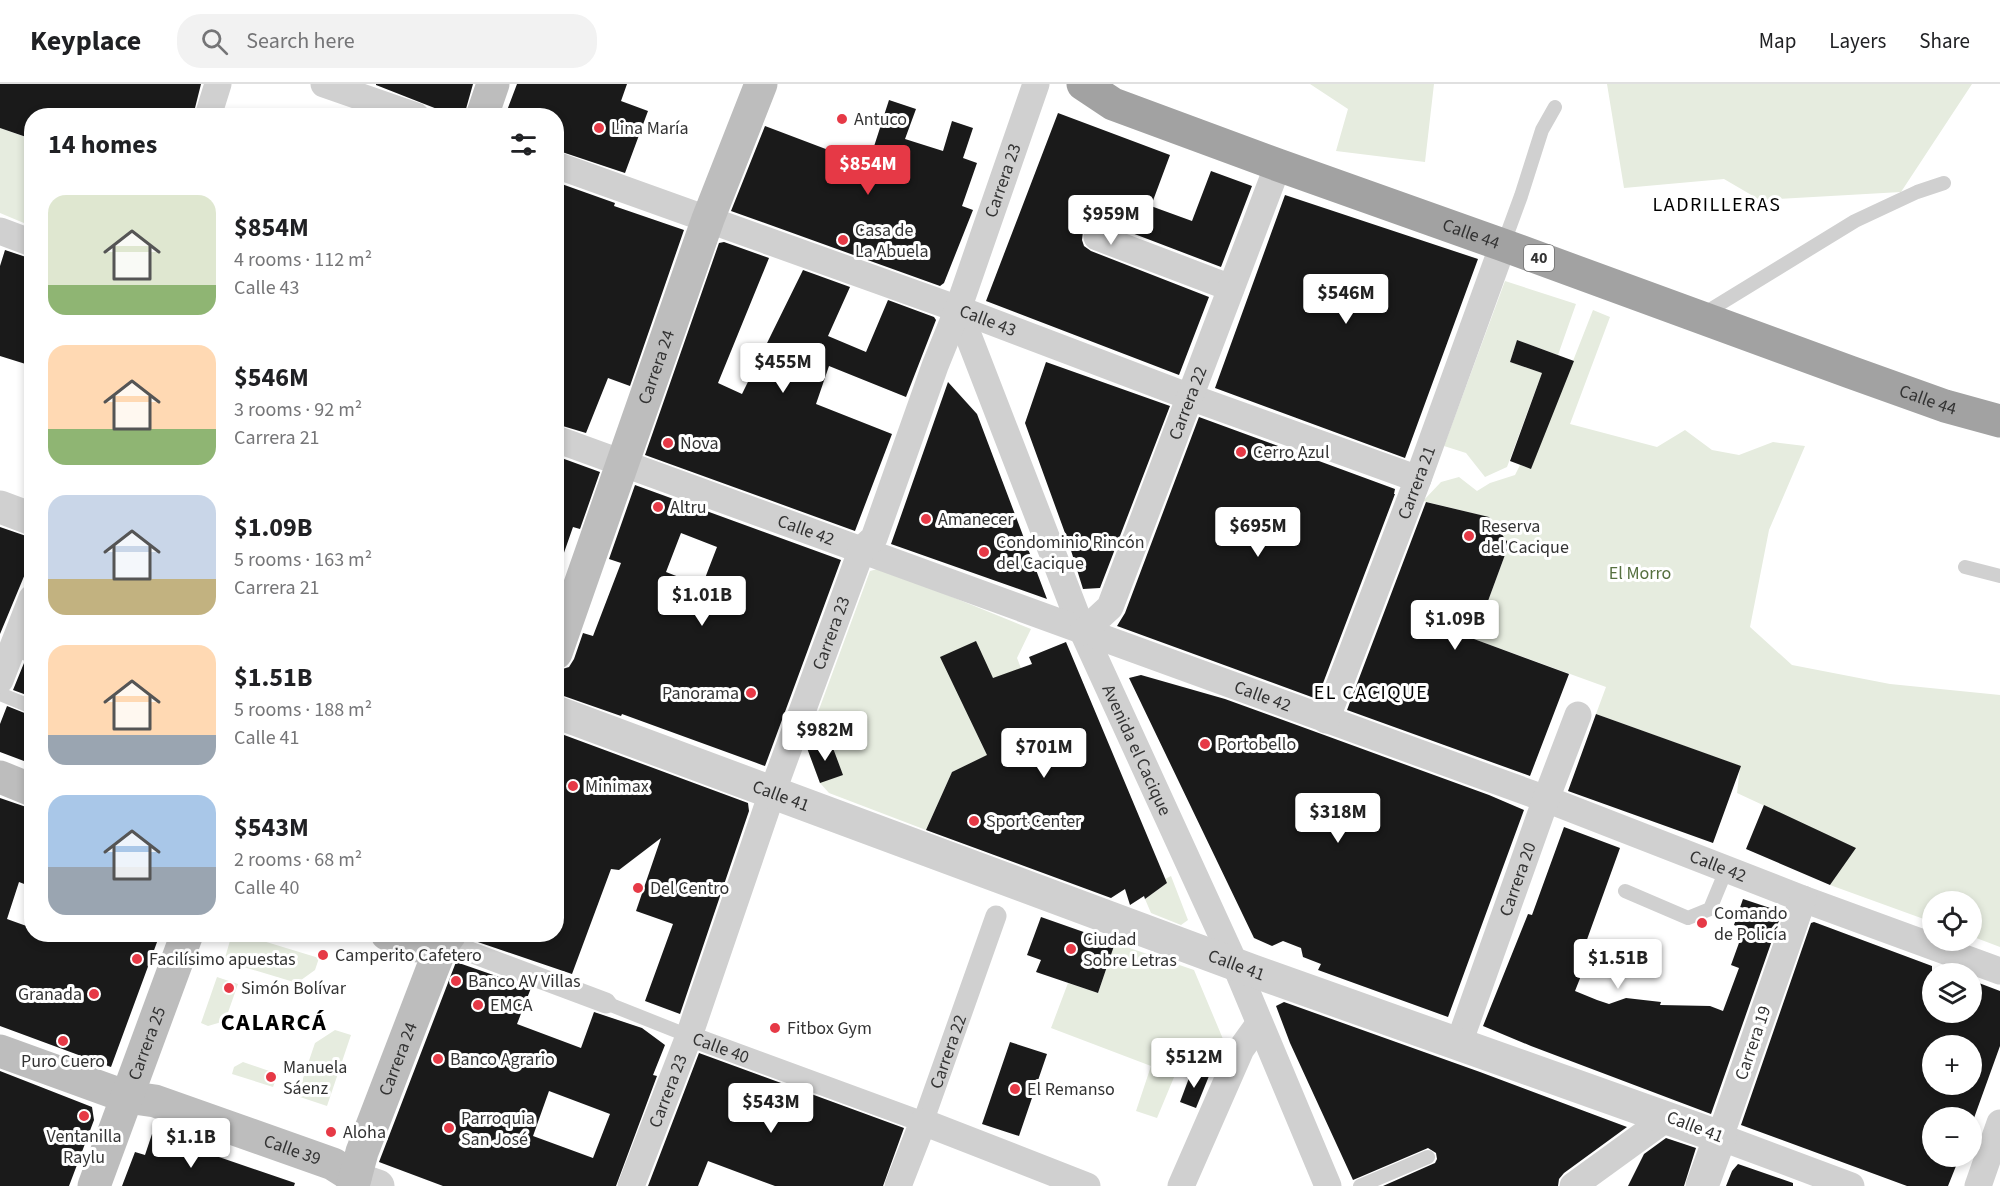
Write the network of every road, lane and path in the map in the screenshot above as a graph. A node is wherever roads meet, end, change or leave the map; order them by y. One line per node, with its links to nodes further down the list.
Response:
1 (218, 84): 8 (street)
2 (324, 84): 9 (street)
3 (494, 84): 10 (main road)
4 (761, 84): 14 (main road, Carrera 24)
5 (1036, 84): 20 (street, Carrera 23)
6 (1083, 84): 11 (highway, Calle 44 / 40)
7 (1555, 107): 18 (lane)
8 (210, 108)
9 (393, 108)
10 (485, 108)
11 (1278, 165): 18 (highway, Calle 44 / 40); 19 (street, Carrera 22)
12 (564, 168): 14 (street, Calle 43)
13 (1944, 183): 21 (lane)
14 (708, 219): 20 (street, Calle 43); 25 (main road, Carrera 24)
15 (0, 231): 17 (street)
16 (1097, 237): 19 (street)
17 (24, 240)
18 (1503, 245): 21 (highway, Calle 44 / 40); 26 (street, Carrera 21)
19 (1231, 288): 22 (street, Carrera 22)
20 (958, 309): 22 (street, Calle 43); 29 (street, Carrera 23); 33 (street, Avenida el Cacique)
21 (1699, 317): 23 (highway, Calle 44 / 40)
22 (1190, 397): 26 (street, Calle 43); 33 (street, Carrera 22)
23 (2000, 421)
24 (564, 442): 25 (street, Calle 42)
25 (622, 463): 29 (street, Calle 42); 32 (main road, Carrera 24)
26 (1418, 479): 40 (street, Carrera 21)
27 (0, 507): 28 (street)
28 (24, 516)
29 (862, 549): 33 (street, Calle 42); 43 (street, Carrera 23)
30 (1965, 567): 31 (lane)
31 (2000, 576)
32 (564, 629)
33 (1083, 632): 40 (street, Calle 42); 54 (street, Avenida el Cacique)
34 (22, 653): 35 (street)
35 (0, 680)
36 (0, 694): 37 (lane)
37 (24, 704)
38 (564, 715): 43 (street, Calle 41)
39 (1578, 716): 44 (street, Carrera 20)
40 (1326, 720): 44 (street, Calle 42)
41 (0, 777): 42 (main road)
42 (24, 787)
43 (772, 793): 54 (street, Calle 41); 58 (street, Carrera 23)
44 (1546, 799): 45 (street, Calle 42); 59 (street, Carrera 20)
45 (1727, 868): 46 (lane); 47 (street, Calle 42)
46 (1625, 891)
47 (1803, 899): 55 (street, Calle 42); 65 (street, Carrera 19)
48 (996, 916): 63 (street, Carrera 22)
49 (184, 942): 61 (main road, Carrera 25)
50 (408, 942): 51 (main road, Calle 40)
51 (437, 942)
52 (445, 942): 67 (main road, Carrera 24)
53 (450, 942): 56 (street, Calle 40)
54 (1234, 964): 57 (street, Avenida el Cacique); 59 (street, Calle 41)
55 (2000, 971)
56 (606, 1003): 58 (lane, Calle 40)
57 (1259, 1024): 72 (street); 73 (street, Avenida el Cacique)
58 (689, 1036): 63 (street, Calle 40); 69 (street, Carrera 23)
59 (1459, 1043): 62 (street, Calle 41)
60 (0, 1051): 61 (main road, Calle 39)
61 (127, 1097): 67 (main road, Calle 39); 68 (main road, Carrera 25)
62 (1668, 1117): 65 (street, Calle 41); 75 (street)
63 (923, 1122): 70 (street, Carrera 22); 71 (street, Calle 40)
64 (2000, 1124): 78 (street)
65 (1720, 1137): 76 (street, Carrera 19); 77 (street, Calle 41)
66 (1428, 1157): 74 (lane)
67 (362, 1183)
68 (94, 1186)
69 (631, 1186)
70 (898, 1186)
71 (1086, 1186)
72 (1181, 1186)
73 (1328, 1186)
74 (1360, 1186)
75 (1573, 1186)
76 (1702, 1186)
77 (1851, 1186)
78 (1978, 1186)

